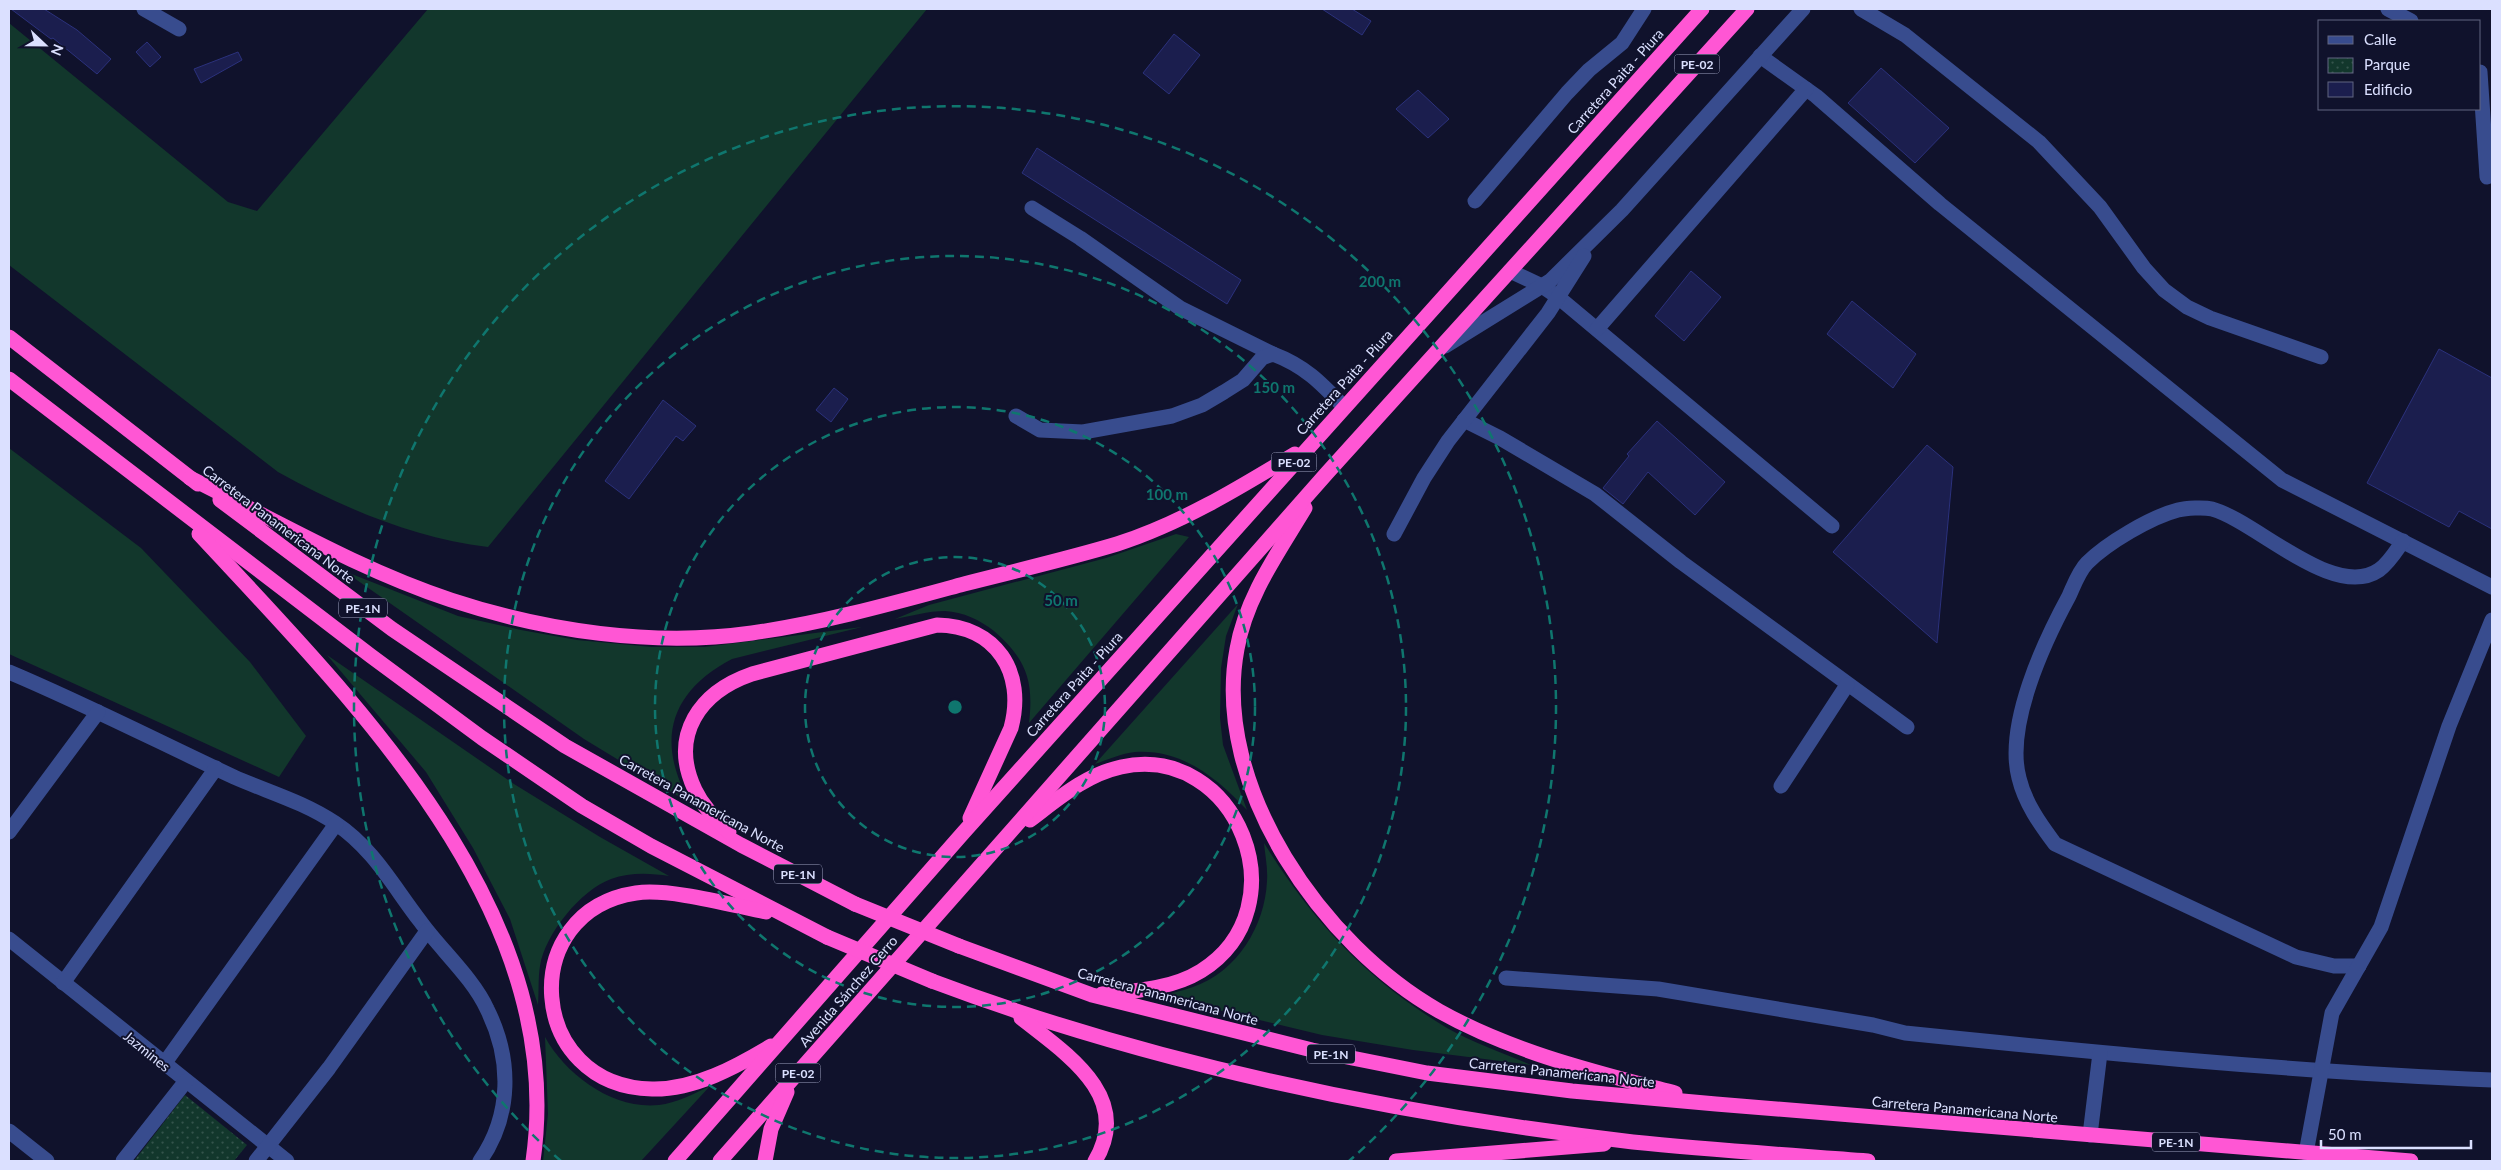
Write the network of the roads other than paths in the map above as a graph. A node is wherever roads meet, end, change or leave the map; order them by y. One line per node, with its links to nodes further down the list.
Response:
1 (144, 9): 9 (street)
2 (1644, 9): 16 (street)
3 (1702, 9): 28 (highway, Carretera Paita - Piura / PE-02)
4 (1747, 9): 19 (highway, PE-02)
5 (1803, 9): 10 (street)
6 (1861, 9): 26 (street)
7 (2388, 9): 8 (street)
8 (2409, 20)
9 (179, 29)
10 (1760, 56): 14 (street); 18 (street)
11 (2481, 71): 12 (street)
12 (2492, 79)
13 (2481, 85): 15 (street)
14 (1806, 89): 22 (street); 37 (street)
15 (2487, 177)
16 (1475, 201)
17 (1032, 208): 25 (street)
18 (1596, 235): 20 (street); 21 (street)
19 (1510, 271): 20 (street); 24 (highway, PE-02)
20 (1542, 286): 21 (street); 24 (street)
21 (1558, 297): 22 (street); 30 (street)
22 (1596, 329): 35 (street)
23 (9, 337): 33 (highway, Carretera Panamericana Norte / PE-1N)
24 (1439, 350): 32 (highway, PE-02)
25 (1273, 354): 28 (street); 29 (street)
26 (2321, 356)
27 (9, 379): 34 (highway, PE-1N)
28 (1344, 407): 31 (highway, Carretera Paita - Piura / PE-02)
29 (1016, 416)
30 (1464, 420): 36 (street); 41 (street)
31 (1309, 445): 33 (highway); 48 (highway, Carretera Paita - Piura / PE-02)
32 (1327, 473): 49 (highway, PE-02); 67 (highway)
33 (190, 478): 50 (highway, Carretera Panamericana Norte / PE-1N)
34 (171, 504): 52 (highway, PE-1N); 78 (highway)
35 (1832, 526)
36 (1394, 534)
37 (2403, 541): 38 (street); 55 (street)
38 (2492, 587)
39 (2492, 620): 55 (street)
40 (9, 672): 42 (street)
41 (1847, 686): 43 (street); 45 (street)
42 (98, 712): 44 (street); 47 (street)
43 (1906, 727)
44 (216, 768): 46 (street); 57 (street)
45 (1782, 786)
46 (336, 824): 53 (street); 62 (street)
47 (9, 832)
48 (964, 833): 50 (highway); 51 (highway, Carretera Paita - Piura / PE-02)
49 (1002, 843): 58 (highway); 65 (highway, Avenida Sánchez Cerro / PE-02)
50 (741, 845): 58 (highway, Carretera Panamericana Norte / PE-1N, bridge)
51 (933, 869): 60 (highway, Avenida Sánchez Cerro / PE-02)
52 (780, 914): 59 (highway, PE-1N, bridge); 60 (highway)
53 (427, 931): 71 (street); 77 (street)
54 (9, 939): 57 (street, Jazmines)
55 (2359, 966): 63 (street)
56 (1506, 978): 61 (street)
57 (63, 983): 62 (street, Jazmines)
58 (1092, 995): 67 (highway, Carretera Panamericana Norte / PE-1N)
59 (1014, 1012): 70 (highway, PE-1N); 82 (highway)
60 (783, 1038): 79 (highway, Avenida Sánchez Cerro / PE-02)
61 (2100, 1053): 63 (street); 69 (street)
62 (164, 1064): 66 (street, Jazmines)
63 (2321, 1071): 64 (street); 72 (street)
64 (2492, 1080)
65 (791, 1081): 80 (highway, Avenida Sánchez Cerro / PE-02); 81 (highway)
66 (186, 1082): 71 (street, Jazmines); 74 (street)
67 (1716, 1104): 69 (highway, Carretera Panamericana Norte / PE-1N)
68 (9, 1131): 73 (street)
69 (2090, 1135): 72 (highway, Carretera Panamericana Norte / PE-1N)
70 (1635, 1142): 83 (highway); 84 (highway, PE-1N)
71 (268, 1146): 75 (street); 76 (street, Jazmines)
72 (2306, 1153): 85 (highway, Carretera Panamericana Norte / PE-1N)
73 (47, 1161)
74 (123, 1161)
75 (256, 1161)
76 (287, 1161)
77 (480, 1161)
78 (533, 1161)
79 (675, 1161)
80 (720, 1161)
81 (765, 1161)
82 (1095, 1161)
83 (1396, 1161)
84 (1868, 1161)
85 (2411, 1161)

